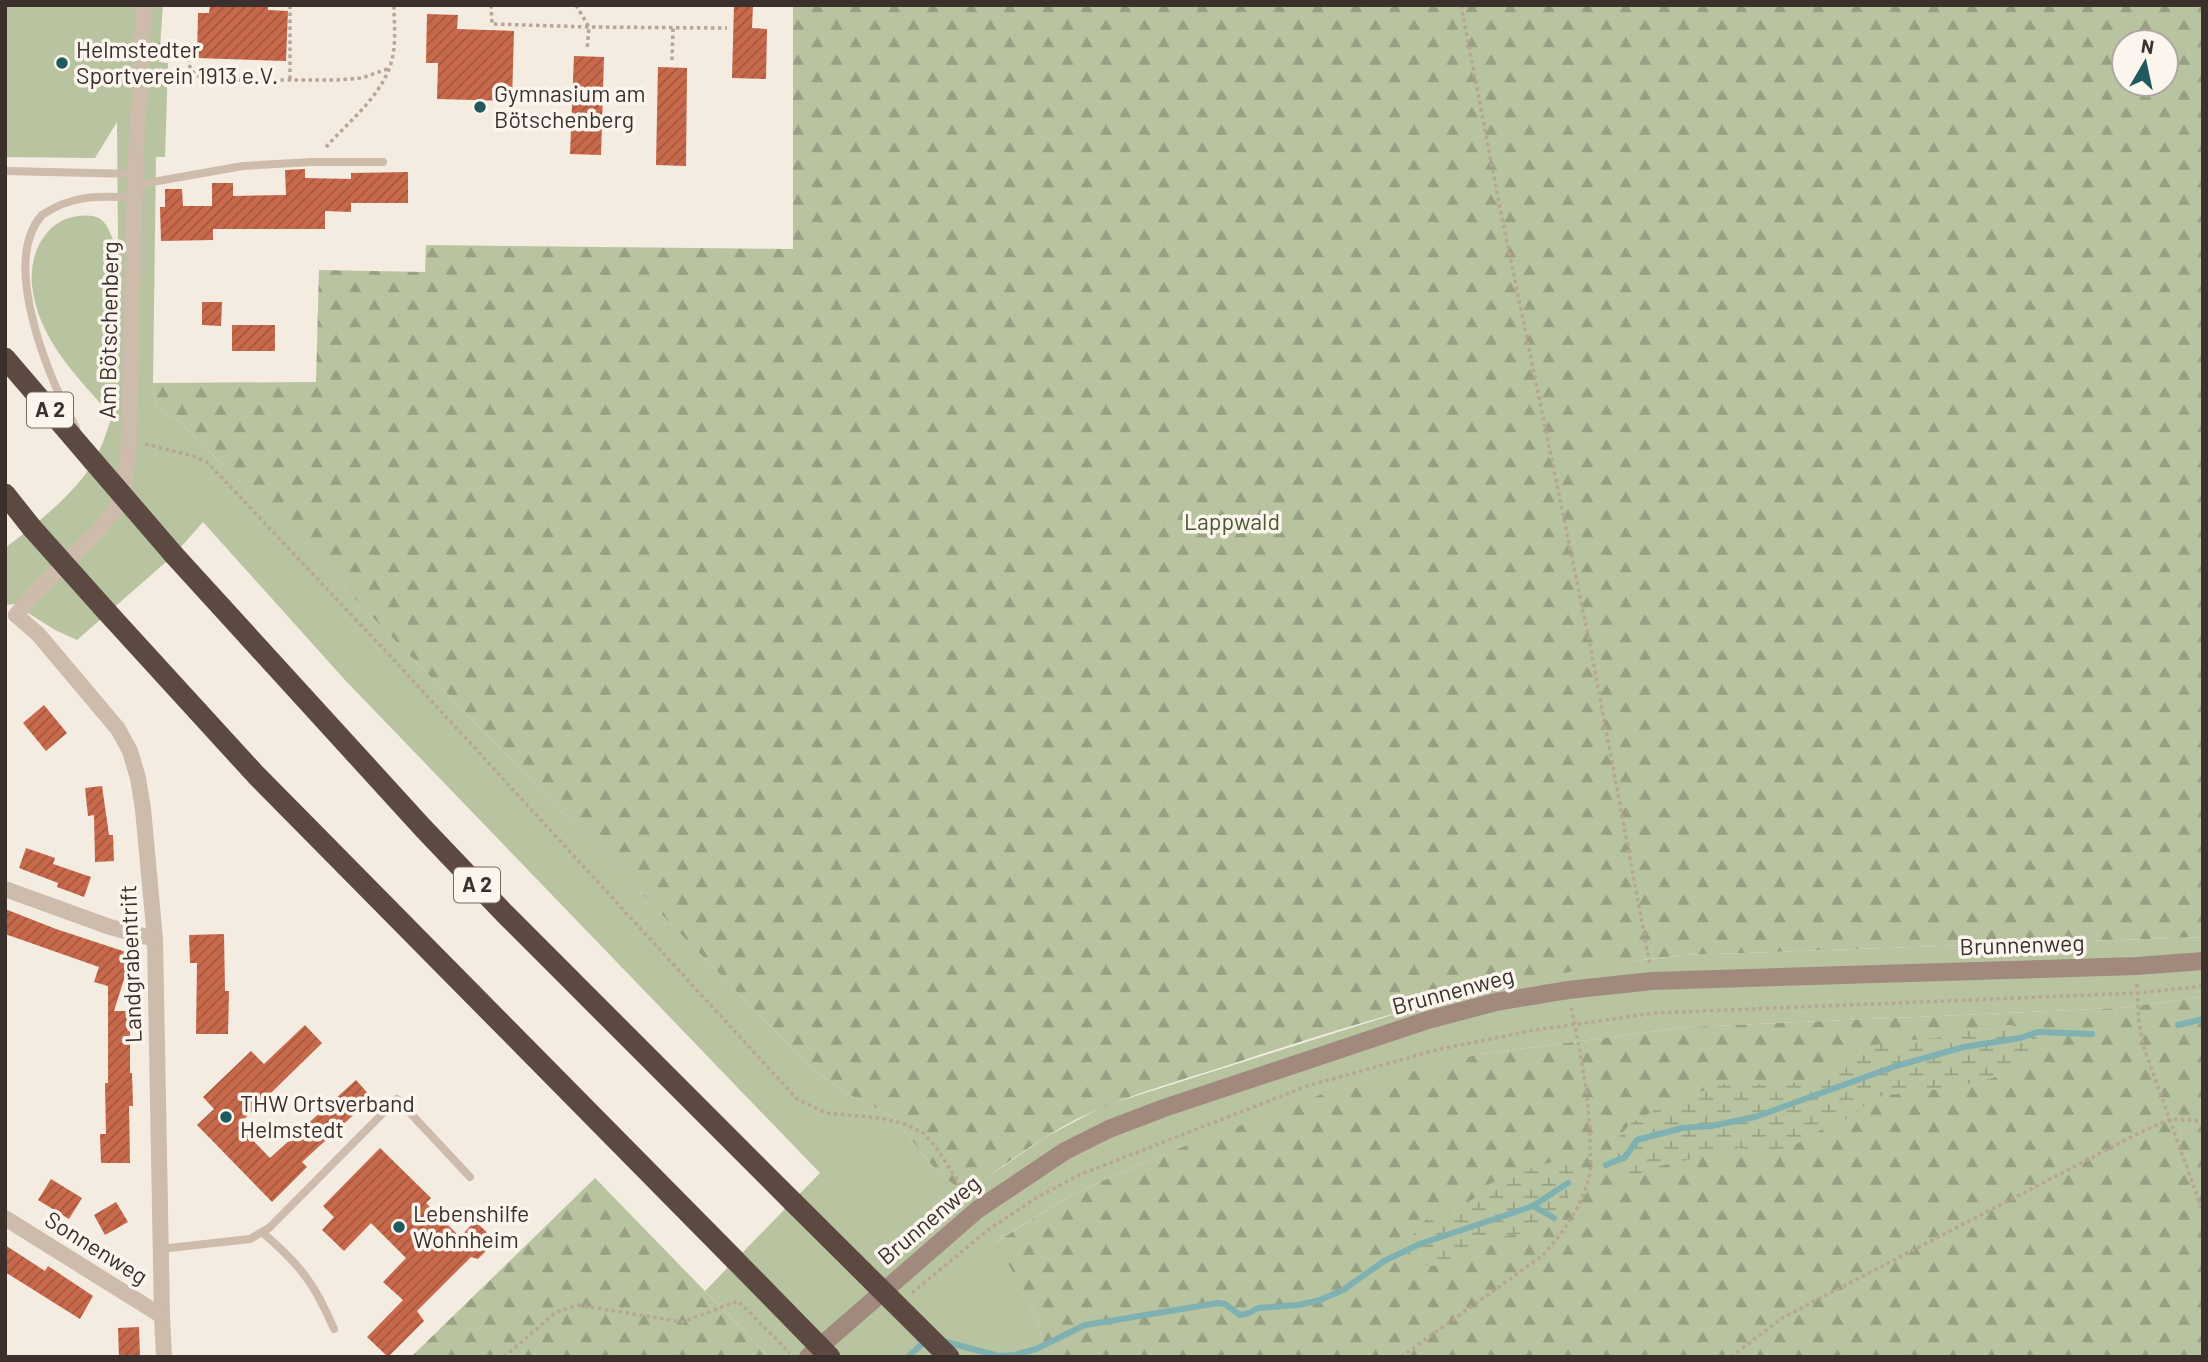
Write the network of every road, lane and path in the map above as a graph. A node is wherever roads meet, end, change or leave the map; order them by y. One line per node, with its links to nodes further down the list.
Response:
1 (144, 5): 10 (street, Am Bötschenberg)
2 (290, 5): 14 (path)
3 (394, 5): 13 (path)
4 (491, 5): 7 (path)
5 (576, 5): 7 (path)
6 (1461, 5): 31 (path)
7 (589, 27): 8 (path); 11 (path)
8 (673, 27): 9 (path); 12 (path)
9 (727, 28)
10 (141, 43): 14 (path); 18 (street, Am Bötschenberg)
11 (587, 50)
12 (672, 60)
13 (387, 69): 14 (path); 15 (path)
14 (290, 79)
15 (313, 162): 16 (lane); 18 (lane)
16 (383, 162)
17 (5, 171): 18 (lane)
18 (135, 186): 19 (lane); 22 (street, Am Bötschenberg)
19 (19, 238)
20 (26, 330): 23 (lane)
21 (5, 358): 23 (highway, A 2)
22 (130, 441): 27 (street, Am Bötschenberg); 39 (path)
23 (94, 462): 52 (highway, A 2, bridge)
24 (5, 494): 26 (highway)
25 (5, 521): 26 (highway)
26 (32, 528): 51 (highway, bridge)
27 (10, 617): 29 (street, Landgrabentrift)
28 (5, 890): 29 (street)
29 (155, 939): 43 (street, Landgrabentrift)
30 (2203, 961): 31 (main road, Brunnenweg)
31 (1653, 981): 33 (main road, Brunnenweg)
32 (2203, 985): 34 (path)
33 (1568, 990): 35 (path); 39 (main road, Brunnenweg)
34 (2137, 993): 35 (path); 36 (path)
35 (1574, 1023): 44 (path); 53 (path)
36 (2171, 1119): 37 (path); 40 (path); 54 (path)
37 (2203, 1121)
38 (470, 1177): 42 (lane)
39 (977, 1210): 50 (main road, Brunnenweg)
40 (2203, 1212)
41 (5, 1218): 45 (street, Sonnenweg)
42 (262, 1232): 43 (lane); 46 (lane)
43 (160, 1249): 45 (street, Landgrabentrift)
44 (908, 1297)
45 (162, 1316): 47 (street, Landgrabentrift)
46 (334, 1329)
47 (164, 1357)
48 (504, 1357): 49 (path)
49 (794, 1357)
50 (808, 1357)
51 (830, 1357)
52 (949, 1357)
53 (1401, 1357)
54 (1731, 1357)

